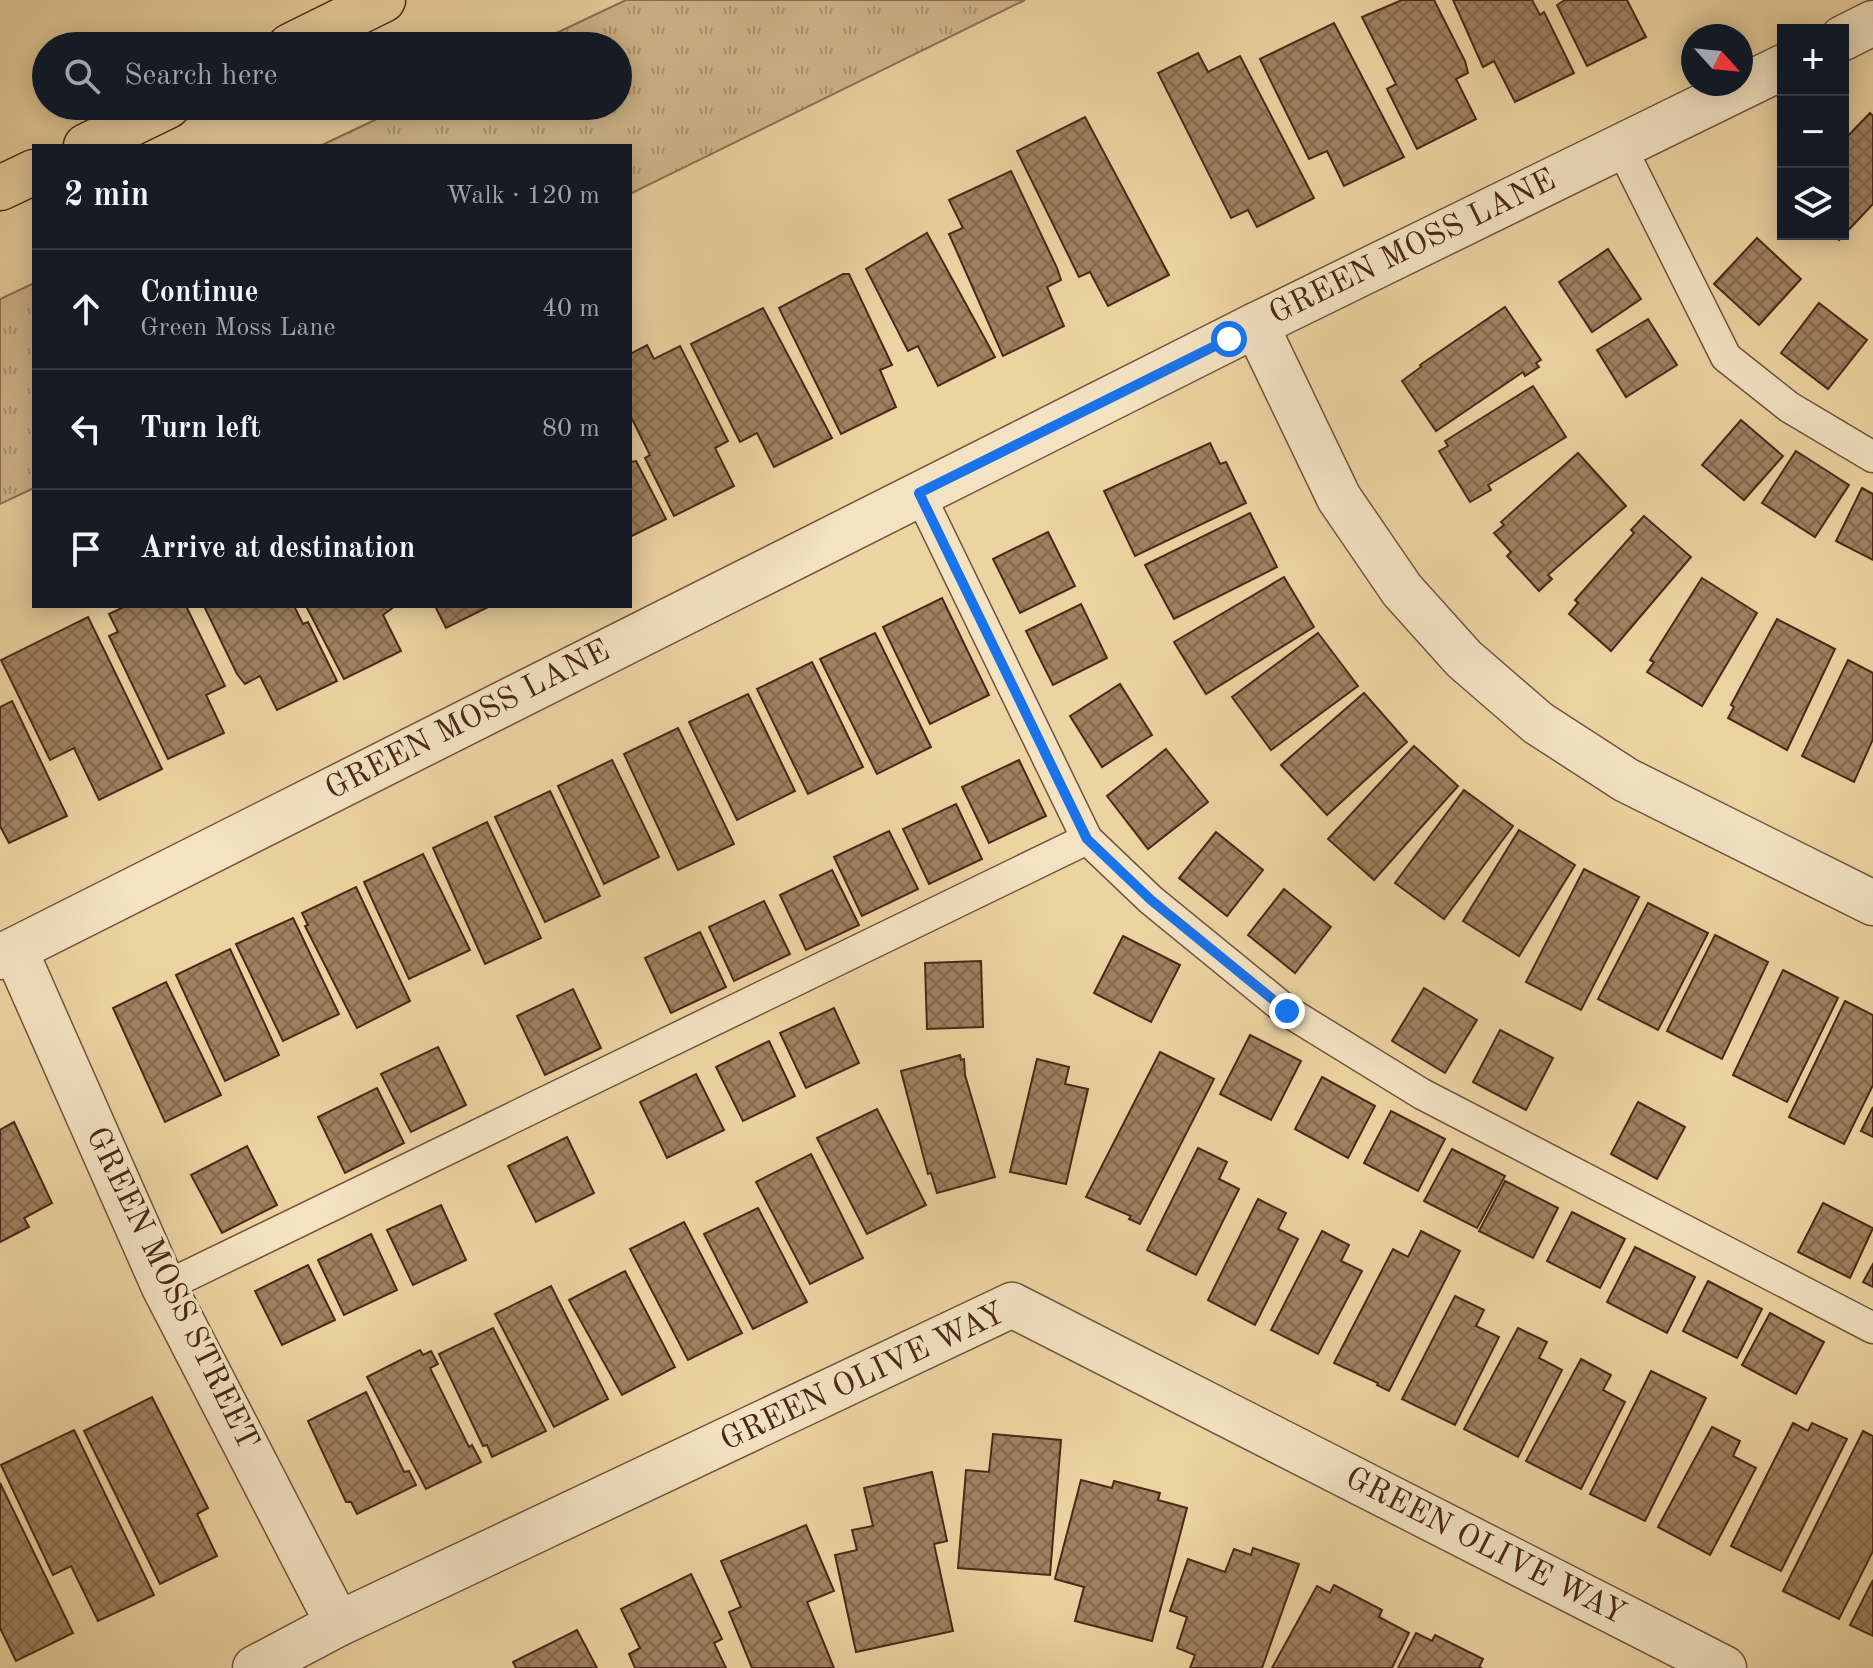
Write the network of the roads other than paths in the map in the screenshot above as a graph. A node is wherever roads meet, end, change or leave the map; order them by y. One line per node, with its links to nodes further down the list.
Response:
1 (383, 0): 3 (main road)
2 (1873, 23): 4 (street)
3 (318, 32)
4 (1849, 35)
5 (1777, 70): 8 (street, GREEN MOSS LANE)
6 (139, 120): 7 (main road)
7 (90, 144)
8 (1621, 147): 11 (street, GREEN MOSS LANE); 12 (lane)
9 (32, 173): 10 (main road)
10 (0, 188)
11 (1256, 325): 13 (street, GREEN MOSS LANE); 15 (street)
12 (1873, 457)
13 (919, 493): 14 (lane); 16 (street, GREEN MOSS LANE)
14 (1087, 839): 17 (lane); 18 (lane)
15 (1873, 903)
16 (7, 953): 17 (street, GREEN MOSS STREET)
17 (164, 1287): 19 (street, GREEN MOSS STREET)
18 (1873, 1328)
19 (338, 1624): 20 (street, GREEN OLIVE WAY); 21 (street, GREEN OLIVE WAY)
20 (255, 1668)
21 (1724, 1668)

